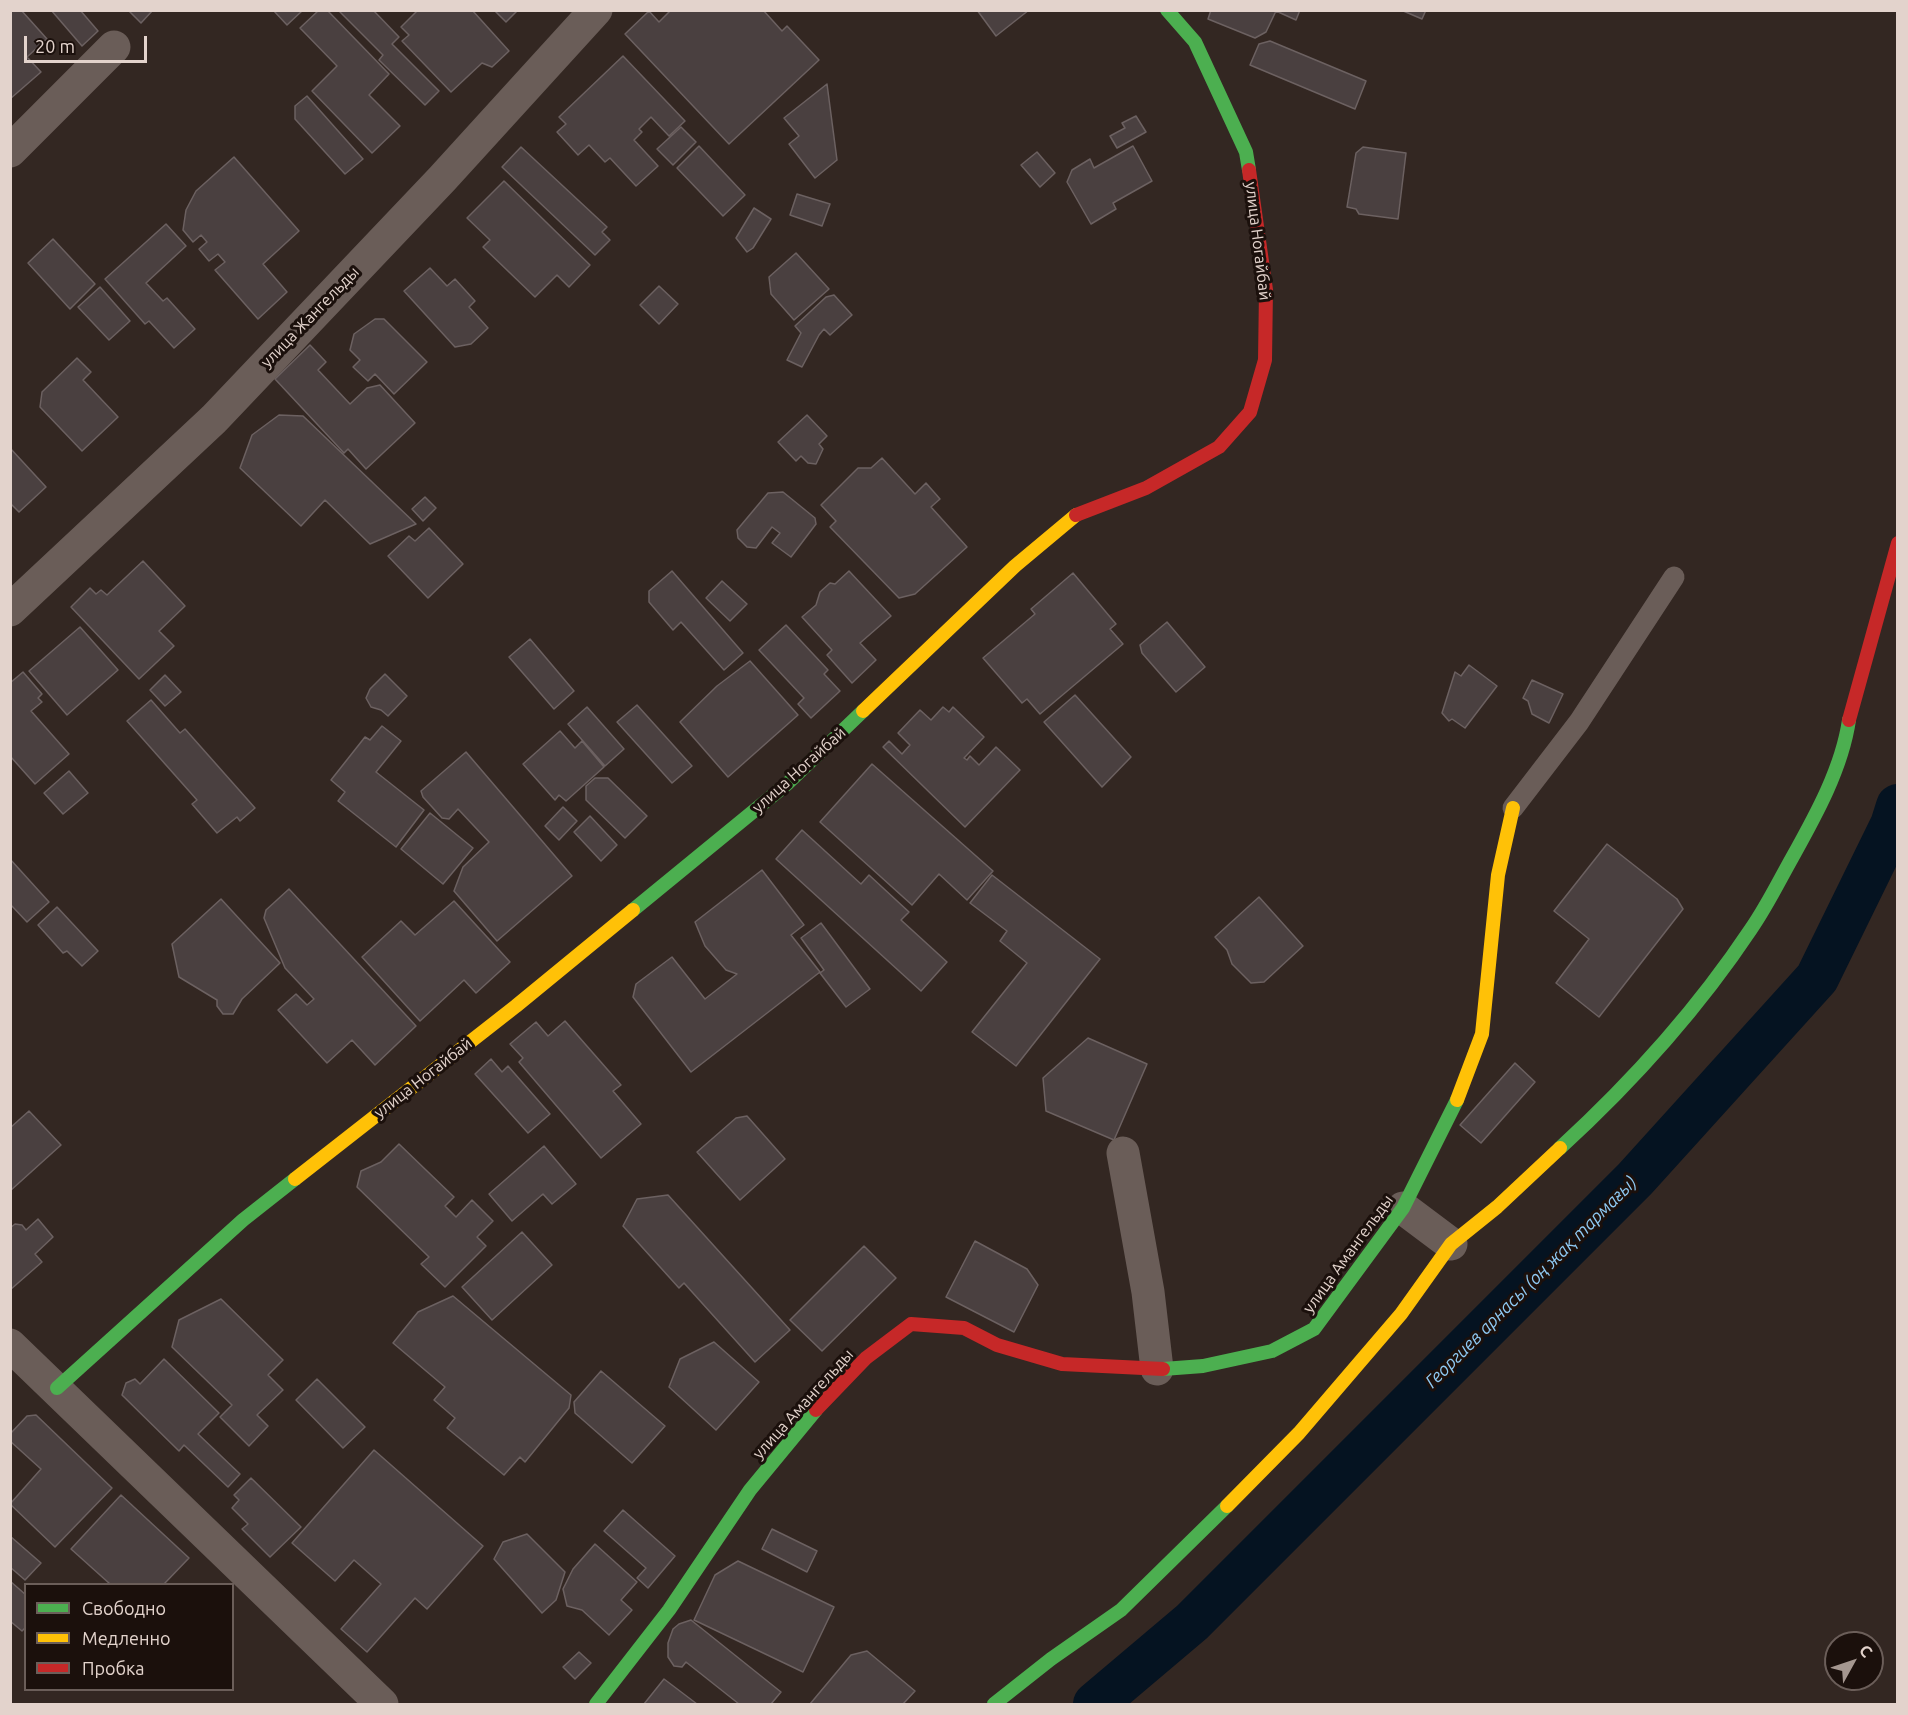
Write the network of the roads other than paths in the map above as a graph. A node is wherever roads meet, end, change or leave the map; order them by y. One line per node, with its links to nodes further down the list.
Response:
1 (596, 10): 8 (street, улица Жангельды)
2 (1167, 10): 3 (street, улица Ногайбай)
3 (1193, 26): 15 (street, улица Ногайбай)
4 (114, 47): 5 (street)
5 (10, 151)
6 (1898, 543): 12 (street)
7 (1674, 577): 9 (lane)
8 (10, 610)
9 (1514, 808): 11 (street, улица Амангельды)
10 (1124, 1153): 14 (street)
11 (1403, 1208): 12 (street); 14 (street, улица Амангельды)
12 (1451, 1244): 18 (street)
13 (16, 1362): 15 (street)
14 (1157, 1369): 17 (street, улица Амангельды)
15 (57, 1388): 16 (street)
16 (382, 1704)
17 (596, 1704)
18 (994, 1704)

